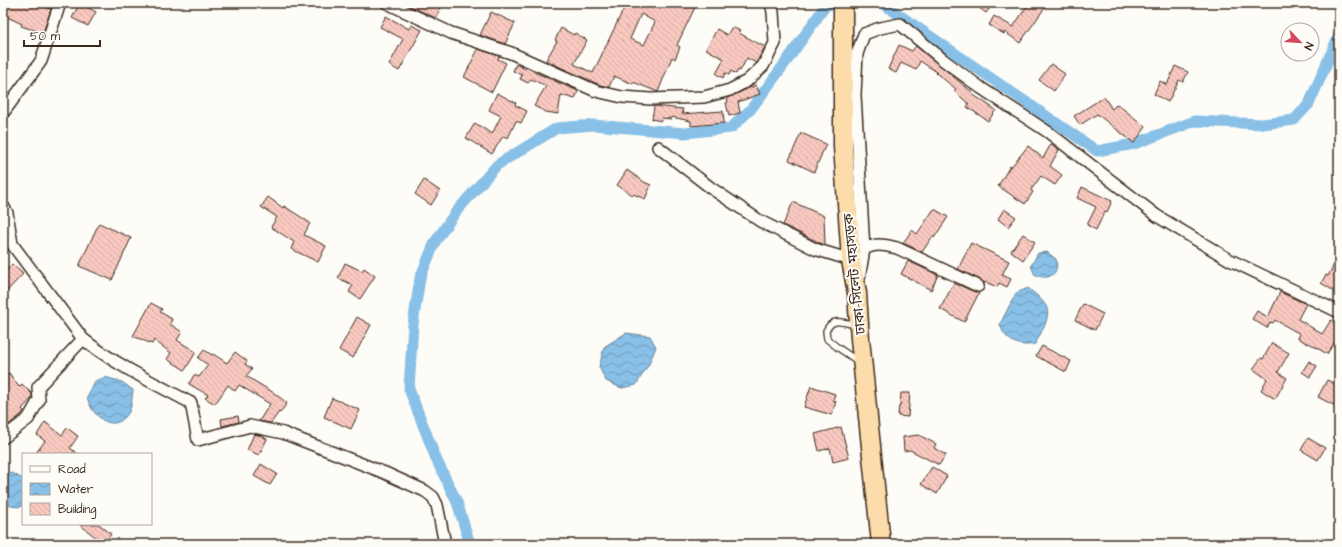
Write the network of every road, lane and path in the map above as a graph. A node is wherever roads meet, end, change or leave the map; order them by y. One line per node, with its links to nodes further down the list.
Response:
1 (60, 3): 5 (street)
2 (387, 3): 3 (street)
3 (771, 3)
4 (843, 3): 8 (highway, ঢাকা-সিলেট মহাসড়ক)
5 (3, 113)
6 (658, 147): 8 (street)
7 (3, 206): 12 (street)
8 (857, 255): 9 (street); 10 (street); 11 (highway, ঢাকা-সিলেট মহাসড়ক)
9 (978, 286)
10 (1339, 312)
11 (859, 326): 13 (highway, ঢাকা-সিলেট মহাসড়ক); 13 (lane)
12 (83, 339): 14 (street); 15 (street)
13 (862, 364): 16 (highway, ঢাকা-সিলেট মহাসড়ক)
14 (3, 438)
15 (445, 544)
16 (881, 544)

